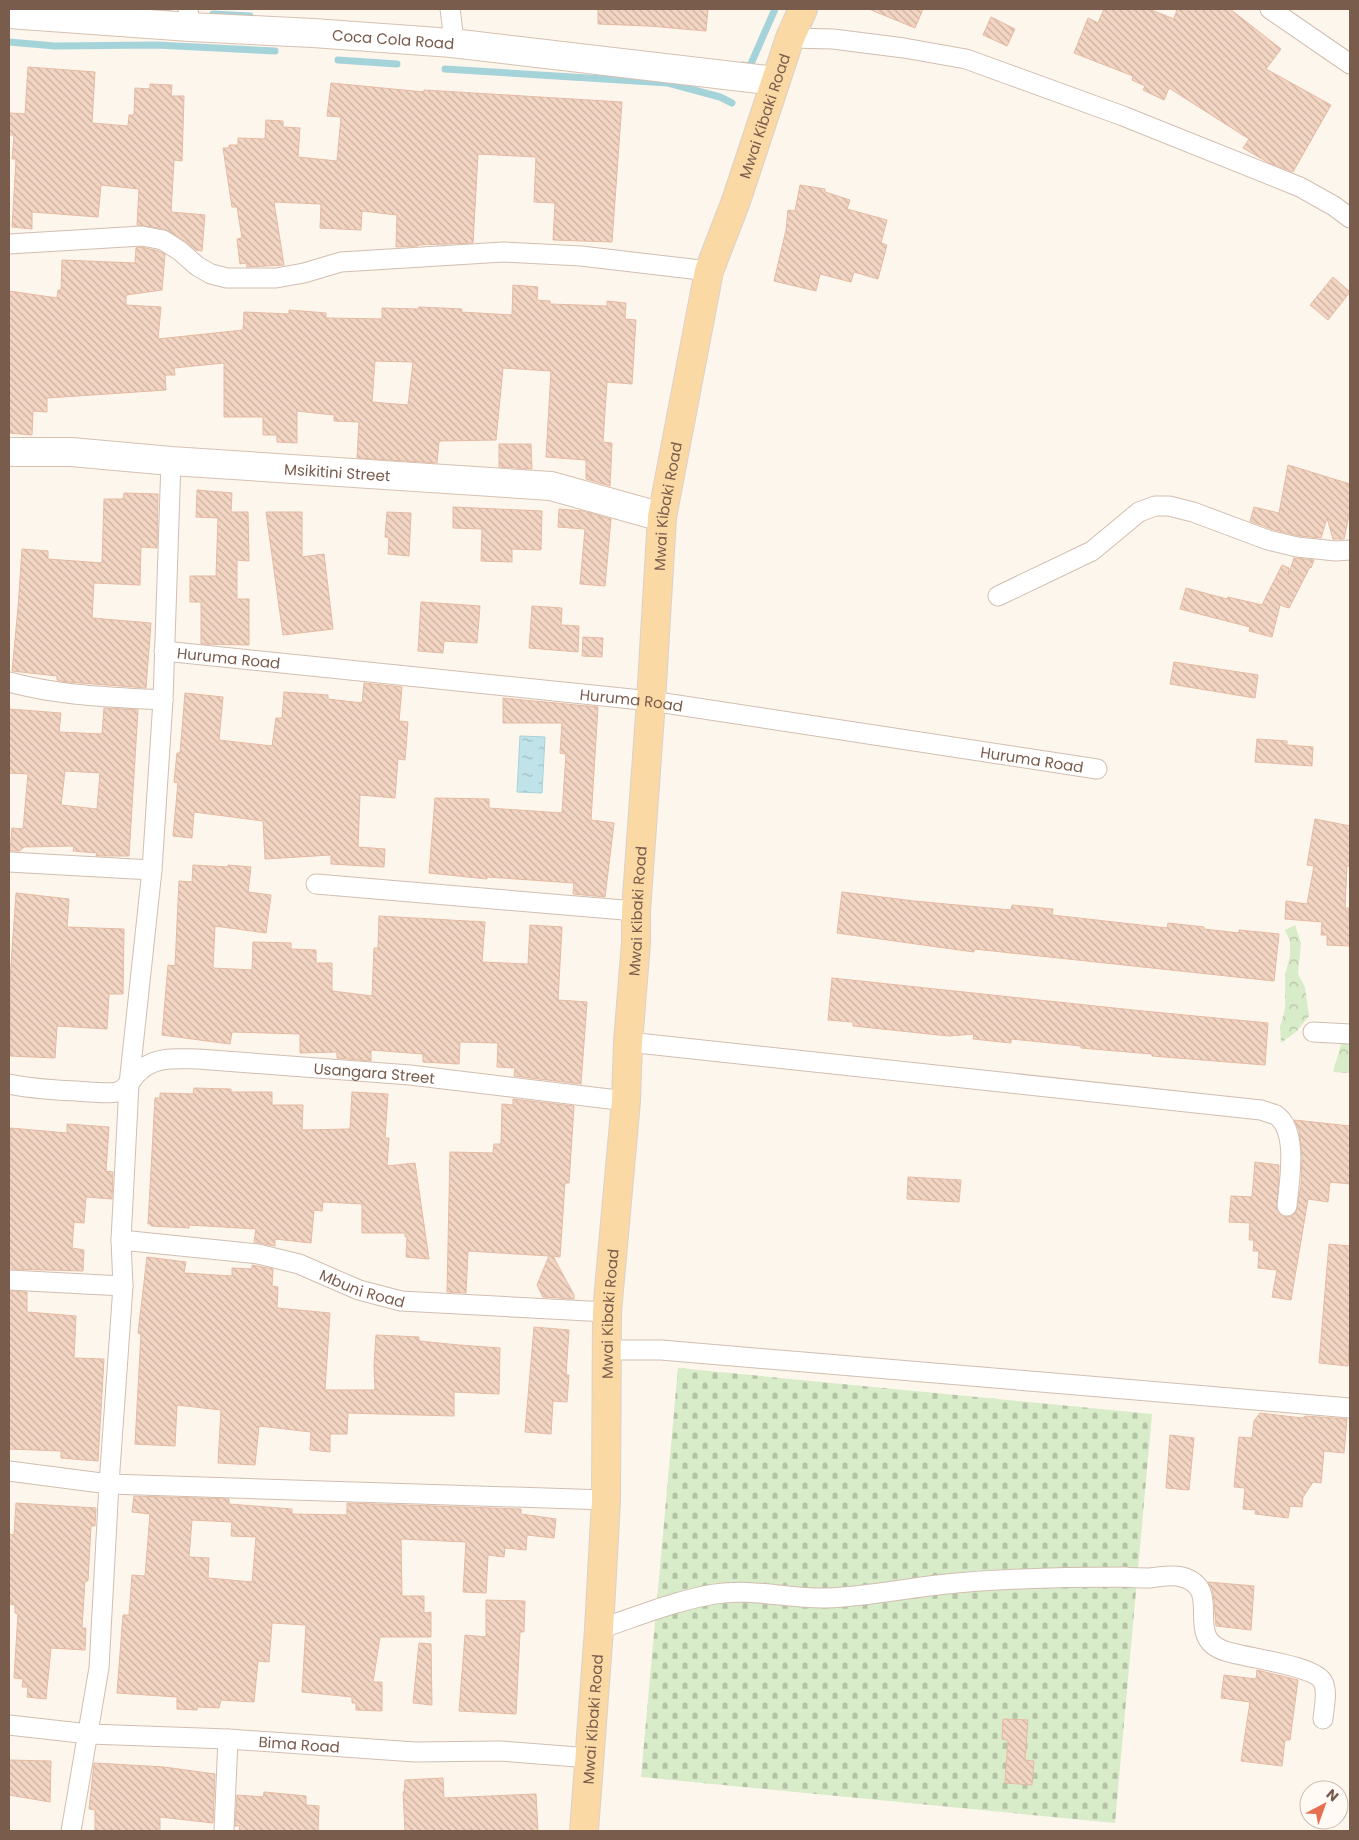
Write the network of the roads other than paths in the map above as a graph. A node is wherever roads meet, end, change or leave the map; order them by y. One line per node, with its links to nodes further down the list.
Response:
1 (450, 9): 7 (street)
2 (803, 9): 6 (main road, Mwai Kibaki Road)
3 (1270, 9): 8 (street)
4 (9, 14): 5 (main road, Coca Cola Road)
5 (189, 18): 7 (main road, Coca Cola Road)
6 (790, 38): 9 (main road, Mwai Kibaki Road); 10 (street)
7 (452, 43): 9 (main road, Coca Cola Road)
8 (1350, 64)
9 (775, 81): 12 (main road, Mwai Kibaki Road)
10 (1350, 218)
11 (9, 244): 12 (street)
12 (709, 271): 15 (main road, Mwai Kibaki Road)
13 (9, 452): 14 (main road, Msikitini Street)
14 (170, 462): 15 (main road, Msikitini Street); 18 (street)
15 (662, 517): 21 (main road, Mwai Kibaki Road)
16 (1350, 550): 17 (street)
17 (998, 596)
18 (164, 651): 20 (street); 21 (street, Huruma Road)
19 (9, 682): 20 (street)
20 (162, 700): 24 (street)
21 (651, 701): 22 (street, Huruma Road); 26 (main road, Mwai Kibaki Road)
22 (1096, 769)
23 (9, 862): 24 (street)
24 (152, 870): 31 (street)
25 (316, 884): 26 (street)
26 (636, 911): 29 (main road, Mwai Kibaki Road)
27 (1313, 1032): 28 (street)
28 (1350, 1034)
29 (628, 1042): 32 (main road, Mwai Kibaki Road); 33 (street)
30 (9, 1084): 31 (street)
31 (129, 1084): 32 (street, Usangara Street); 34 (street)
32 (626, 1101): 37 (main road, Mwai Kibaki Road)
33 (1287, 1206)
34 (121, 1240): 36 (street); 37 (street, Mbuni Road)
35 (9, 1280): 36 (street)
36 (123, 1286): 41 (street)
37 (607, 1312): 38 (main road, Mwai Kibaki Road)
38 (607, 1350): 39 (street); 42 (main road, Mwai Kibaki Road)
39 (1350, 1408)
40 (9, 1472): 41 (street)
41 (109, 1484): 42 (street); 46 (street)
42 (606, 1500): 43 (main road, Mwai Kibaki Road)
43 (599, 1629): 44 (street); 48 (main road, Mwai Kibaki Road)
44 (1322, 1719)
45 (9, 1725): 46 (street, Bima Road)
46 (89, 1734): 47 (street, Bima Road); 49 (street)
47 (228, 1739): 48 (street, Bima Road); 50 (street)
48 (590, 1758): 51 (main road, Mwai Kibaki Road)
49 (71, 1831)
50 (224, 1831)
51 (584, 1831)

